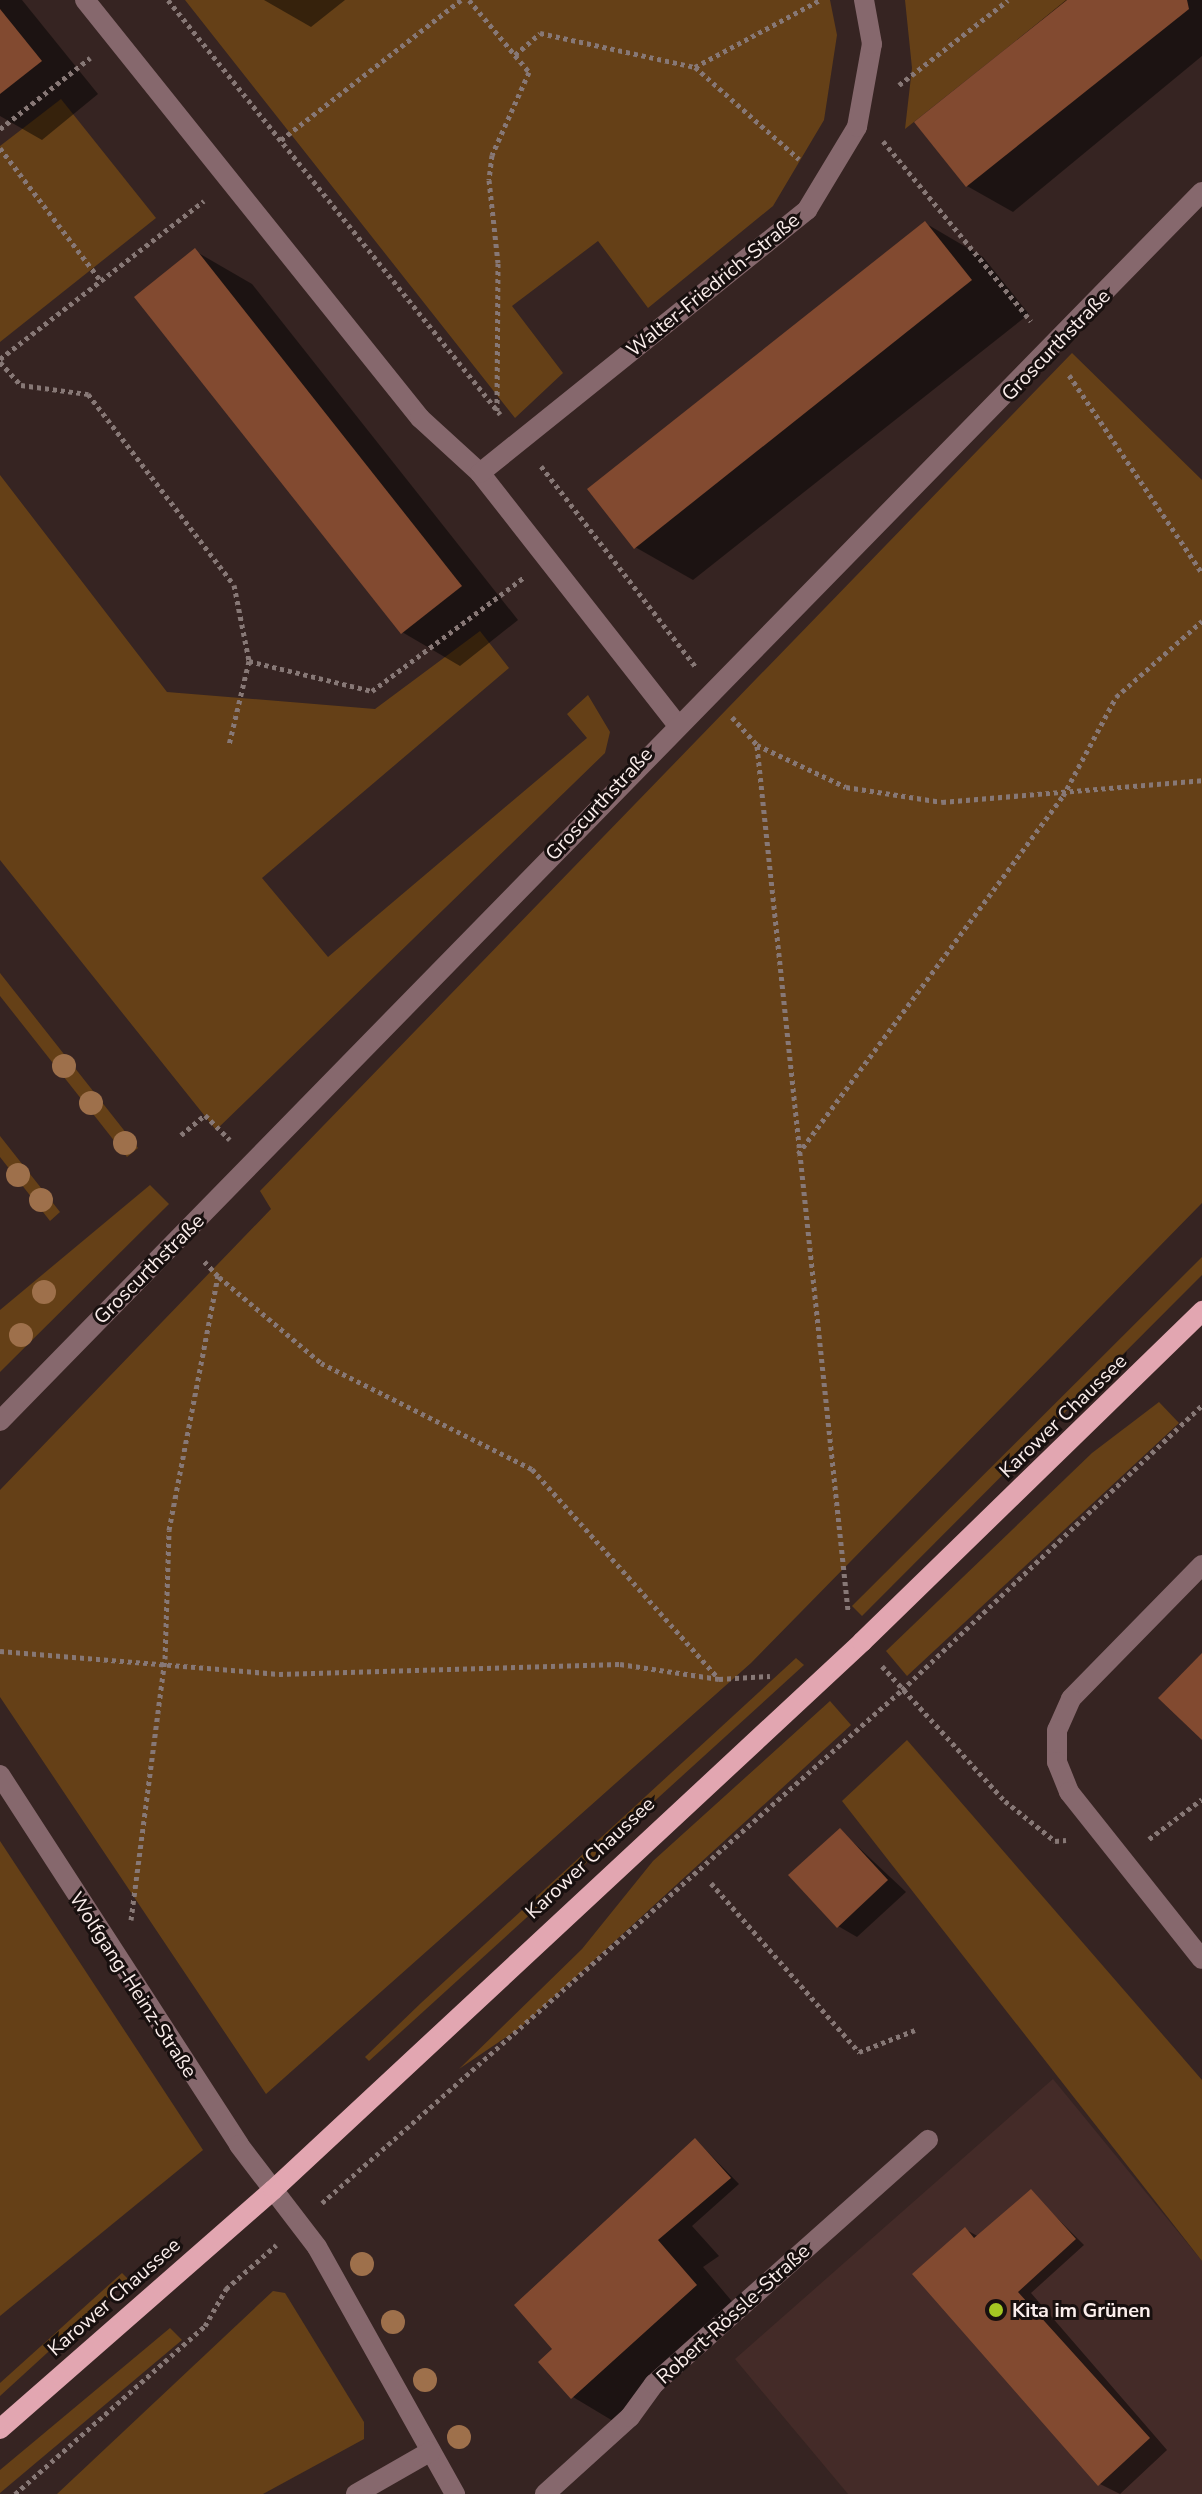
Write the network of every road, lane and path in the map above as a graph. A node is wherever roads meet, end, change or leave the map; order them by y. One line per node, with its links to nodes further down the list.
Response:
1 (85, 0): 8 (street)
2 (168, 0): 14 (path)
3 (461, 0): 14 (path)
4 (469, 0): 9 (path)
5 (820, 0): 10 (path)
6 (864, 0): 12 (street, Walter-Friedrich-Straße)
7 (1008, 0): 11 (path)
8 (115, 38): 13 (path); 16 (street)
9 (515, 55): 10 (path); 22 (path)
10 (695, 67): 17 (path)
11 (899, 85)
12 (857, 127): 17 (street, Walter-Friedrich-Straße); 20 (path)
13 (0, 129)
14 (281, 140): 22 (path)
15 (0, 148): 19 (path)
16 (230, 180): 19 (path); 24 (street)
17 (824, 186): 23 (street, Walter-Friedrich-Straße)
18 (1202, 192): 20 (street, Groscurthstraße)
19 (101, 281): 21 (path)
20 (1052, 350): 26 (path); 29 (street, Groscurthstraße)
21 (0, 361): 28 (path)
22 (497, 411): 23 (path)
23 (520, 440): 24 (street, Walter-Friedrich-Straße); 29 (path)
24 (480, 473): 25 (street)
25 (547, 561): 28 (path); 30 (street)
26 (1202, 573)
27 (1202, 621): 34 (path)
28 (249, 661): 31 (path)
29 (715, 697): 30 (street, Groscurthstraße); 32 (path)
30 (676, 723): 37 (street, Groscurthstraße)
31 (229, 745)
32 (757, 745): 34 (path); 36 (path)
33 (1202, 780): 34 (path)
34 (1063, 796): 36 (path)
35 (181, 1135): 37 (path)
36 (797, 1155): 44 (path)
37 (253, 1164): 38 (street, Groscurthstraße)
38 (181, 1236): 39 (path); 42 (street, Groscurthstraße)
39 (218, 1276): 46 (path); 48 (path)
40 (1202, 1311): 44 (main road, Karower Chaussee)
41 (1202, 1405): 49 (path)
42 (0, 1421)
43 (1202, 1565): 52 (street)
44 (862, 1642): 49 (path); 59 (main road, Karower Chaussee)
45 (0, 1651): 46 (path)
46 (165, 1659): 48 (path); 56 (path)
47 (770, 1676): 48 (path)
48 (719, 1679)
49 (902, 1690): 52 (path); 60 (path)
50 (0, 1775): 56 (street, Wolfgang-Heinz-Straße)
51 (1202, 1799): 53 (path)
52 (1096, 1827): 53 (street)
53 (1124, 1860): 55 (street)
54 (711, 1883): 57 (path)
55 (1202, 1959)
56 (117, 1963): 59 (street, Wolfgang-Heinz-Straße)
57 (915, 2030)
58 (928, 2140): 66 (street, Robert-Rössle-Straße)
59 (273, 2190): 60 (street); 61 (main road, Karower Chaussee)
60 (300, 2223): 62 (street); 63 (path)
61 (0, 2429)
62 (431, 2451): 64 (street); 65 (street)
63 (15, 2494)
64 (356, 2494)
65 (455, 2494)
66 (545, 2494)

